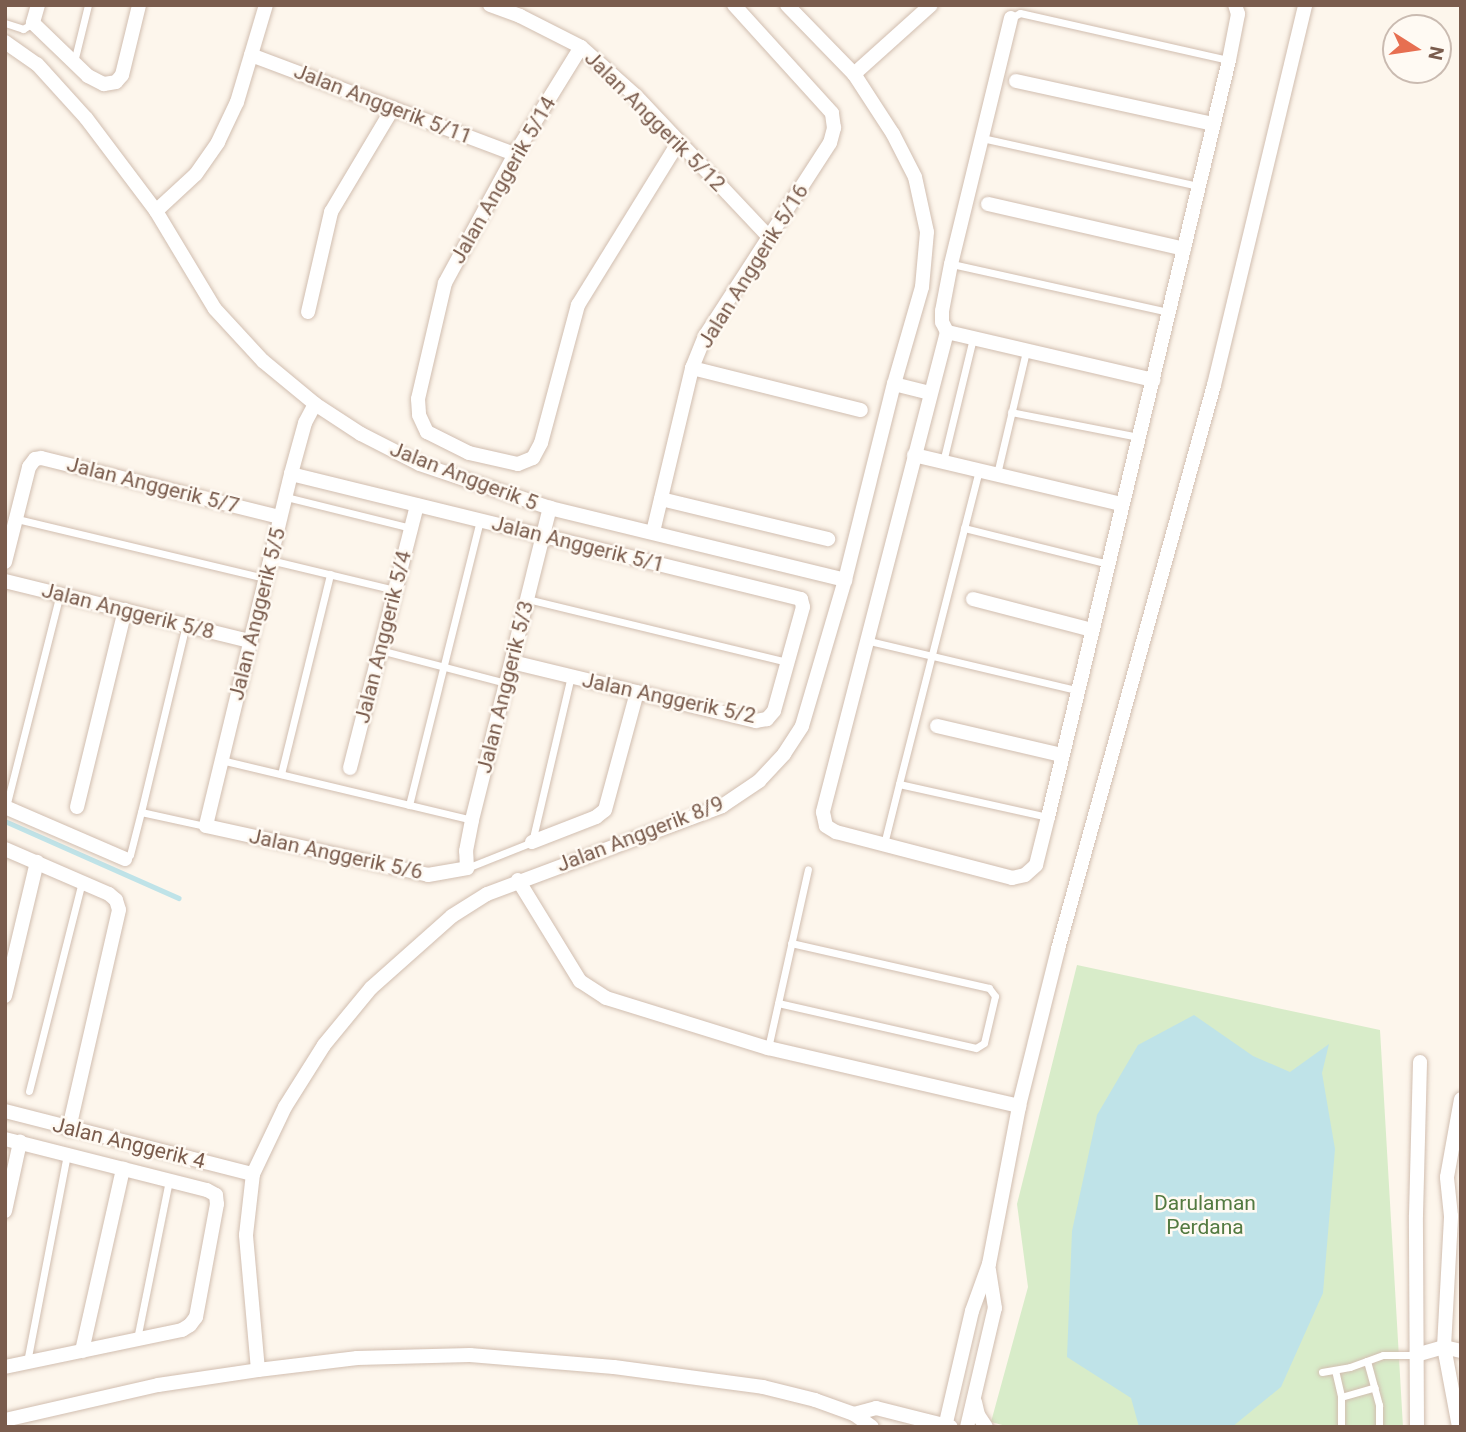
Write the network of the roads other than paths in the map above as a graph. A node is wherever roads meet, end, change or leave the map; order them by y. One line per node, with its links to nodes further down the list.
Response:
1 (38, 5): 13 (street)
2 (88, 5): 18 (lane)
3 (139, 5): 18 (street)
4 (267, 5): 16 (street)
5 (490, 5): 15 (street, Jalan Anggerik 5/12)
6 (734, 5): 29 (street, Jalan Anggerik 5/16)
7 (787, 5): 19 (street, Jalan Anggerik 8/9)
8 (931, 5): 19 (street)
9 (1235, 5): 17 (street)
10 (1305, 5): 117 (street)
11 (1011, 18): 17 (lane); 23 (street)
12 (5, 23): 13 (lane)
13 (33, 23): 18 (street)
14 (5, 42): 28 (street, Jalan Anggerik 5)
15 (581, 47): 24 (street, Jalan Anggerik 5/12); 25 (street, Jalan Anggerik 5/14)
16 (251, 55): 21 (street, Jalan Anggerik 5/11); 28 (street)
17 (1229, 60): 22 (street)
18 (74, 63)
19 (854, 74): 39 (street, Jalan Anggerik 8/9)
20 (1016, 81): 22 (street)
21 (393, 108): 25 (street, Jalan Anggerik 5/11); 32 (street)
22 (1213, 124): 26 (street)
23 (982, 138): 26 (lane); 31 (street)
24 (678, 143): 25 (street, Jalan Anggerik 5/14); 29 (street, Jalan Anggerik 5/12)
25 (515, 154)
26 (1199, 186): 30 (street)
27 (988, 204): 30 (street)
28 (156, 211): 41 (street, Jalan Anggerik 5)
29 (769, 237): 37 (street, Jalan Anggerik 5/16)
30 (1184, 249): 33 (street)
31 (951, 264): 33 (lane); 34 (street)
32 (308, 312)
33 (1168, 313): 38 (street)
34 (947, 332): 35 (street); 40 (street)
35 (973, 338): 36 (street); 46 (lane)
36 (1026, 351): 38 (street); 43 (lane)
37 (692, 368): 42 (street); 51 (street, Jalan Anggerik 5/16)
38 (1153, 380): 44 (street)
39 (894, 384): 40 (street); 69 (street, Jalan Anggerik 8/9)
40 (930, 393): 45 (street)
41 (315, 404): 48 (street, Jalan Anggerik 5/5); 54 (street, Jalan Anggerik 5)
42 (861, 410)
43 (1011, 412): 44 (lane); 49 (lane)
44 (1138, 437): 52 (street)
45 (914, 455): 46 (street); 78 (street)
46 (943, 461): 47 (street)
47 (979, 470): 49 (street); 59 (lane)
48 (290, 474): 50 (street, Jalan Anggerik 5/5); 53 (street, Jalan Anggerik 5/1)
49 (997, 474): 52 (street)
50 (285, 497): 55 (street, Jalan Anggerik 5/5); 58 (lane)
51 (661, 499): 60 (street, Jalan Anggerik 5/16); 62 (street)
52 (1122, 504): 65 (street)
53 (417, 505): 57 (street, Jalan Anggerik 5/1); 58 (street, Jalan Anggerik 5/4)
54 (550, 508): 60 (street, Jalan Anggerik 5); 61 (street, Jalan Anggerik 5/3)
55 (280, 517): 56 (street, Jalan Anggerik 5/7); 63 (street, Jalan Anggerik 5/5)
56 (16, 519): 64 (street); 67 (lane)
57 (480, 520): 61 (street, Jalan Anggerik 5/1); 83 (lane)
58 (411, 528): 70 (street, Jalan Anggerik 5/4)
59 (964, 528): 65 (lane); 80 (lane)
60 (653, 532): 69 (street, Jalan Anggerik 5)
61 (543, 536): 72 (street, Jalan Anggerik 5/3); 82 (street, Jalan Anggerik 5/1)
62 (828, 540)
63 (270, 560): 66 (lane); 67 (street, Jalan Anggerik 5/5)
64 (5, 562)
65 (1108, 564): 76 (street)
66 (330, 574): 70 (lane); 92 (lane)
67 (265, 578): 77 (street, Jalan Anggerik 5/5)
68 (5, 580): 71 (street, Jalan Anggerik 5/8)
69 (845, 580): 108 (street, Jalan Anggerik 8/9)
70 (395, 590): 79 (street, Jalan Anggerik 5/4)
71 (61, 594): 74 (street, Jalan Anggerik 5/8); 95 (lane)
72 (527, 599): 81 (street, Jalan Anggerik 5/3); 82 (lane)
73 (973, 599): 76 (street)
74 (125, 610): 75 (street, Jalan Anggerik 5/8); 96 (street)
75 (186, 625): 77 (street, Jalan Anggerik 5/8); 97 (lane)
76 (1092, 629): 86 (street)
77 (250, 641): 90 (street, Jalan Anggerik 5/5)
78 (869, 641): 80 (lane); 102 (street)
79 (380, 650): 83 (lane); 91 (street, Jalan Anggerik 5/4)
80 (932, 655): 86 (lane); 93 (lane)
81 (512, 662): 84 (street, Jalan Anggerik 5/2); 85 (street, Jalan Anggerik 5/3)
82 (788, 662): 87 (street, Jalan Anggerik 5/2)
83 (444, 667): 85 (lane); 94 (lane)
84 (571, 676): 87 (street, Jalan Anggerik 5/2); 101 (lane)
85 (506, 683): 99 (street, Jalan Anggerik 5/3)
86 (1077, 690): 89 (street)
87 (637, 692): 101 (street)
88 (937, 726): 89 (street)
89 (1062, 755): 98 (street)
90 (221, 760): 92 (lane); 100 (street, Jalan Anggerik 5/5)
91 (350, 768)
92 (281, 774): 94 (lane)
93 (899, 784): 98 (lane); 102 (lane)
94 (409, 805): 99 (lane)
95 (6, 807): 104 (street)
96 (78, 807)
97 (141, 811): 100 (lane); 104 (lane)
98 (1048, 817): 102 (street)
99 (472, 820): 106 (street, Jalan Anggerik 5/3)
100 (206, 826): 106 (street, Jalan Anggerik 5/6)
101 (532, 842): 106 (lane)
102 (884, 844)
103 (5, 849): 105 (street)
104 (125, 859)
105 (37, 862): 109 (street); 111 (street)
106 (467, 868)
107 (808, 869): 110 (lane)
108 (518, 880): 113 (street); 124 (street, Jalan Anggerik 8/9)
109 (83, 881): 115 (lane); 119 (street)
110 (792, 943): 112 (lane); 112 (lane)
111 (5, 996)
112 (778, 1003): 113 (lane)
113 (768, 1048): 117 (street)
114 (1420, 1062): 133 (street)
115 (29, 1091)
116 (1461, 1099): 127 (street)
117 (1019, 1106): 128 (street)
118 (5, 1111): 119 (street, Jalan Anggerik 4)
119 (69, 1129): 124 (street, Jalan Anggerik 4)
120 (5, 1139): 121 (street)
121 (20, 1142): 122 (street); 126 (street)
122 (67, 1154): 123 (street); 135 (lane)
123 (122, 1169): 125 (street); 131 (street)
124 (253, 1174): 137 (street, Jalan Anggerik 8/9)
125 (169, 1181): 129 (lane); 129 (street)
126 (5, 1211)
127 (1456, 1217): 130 (street)
128 (989, 1264): 141 (street); 145 (street)
129 (137, 1339): 131 (street)
130 (1444, 1347): 132 (street); 133 (street); 152 (street)
131 (82, 1351): 135 (street)
132 (1461, 1351)
133 (1416, 1355): 134 (lane); 151 (street)
134 (1367, 1361): 138 (lane); 140 (lane)
135 (27, 1362): 136 (street)
136 (5, 1367)
137 (258, 1370): 143 (street); 144 (street)
138 (1335, 1370): 139 (lane); 142 (lane)
139 (1322, 1372)
140 (1375, 1387): 142 (lane); 150 (lane)
141 (974, 1397): 147 (street); 148 (street)
142 (1340, 1397): 149 (lane)
143 (854, 1414): 145 (street); 146 (street)
144 (5, 1420)
145 (947, 1426)
146 (872, 1427)
147 (967, 1427)
148 (986, 1427)
149 (1341, 1427)
150 (1379, 1427)
151 (1417, 1427)
152 (1459, 1427)

